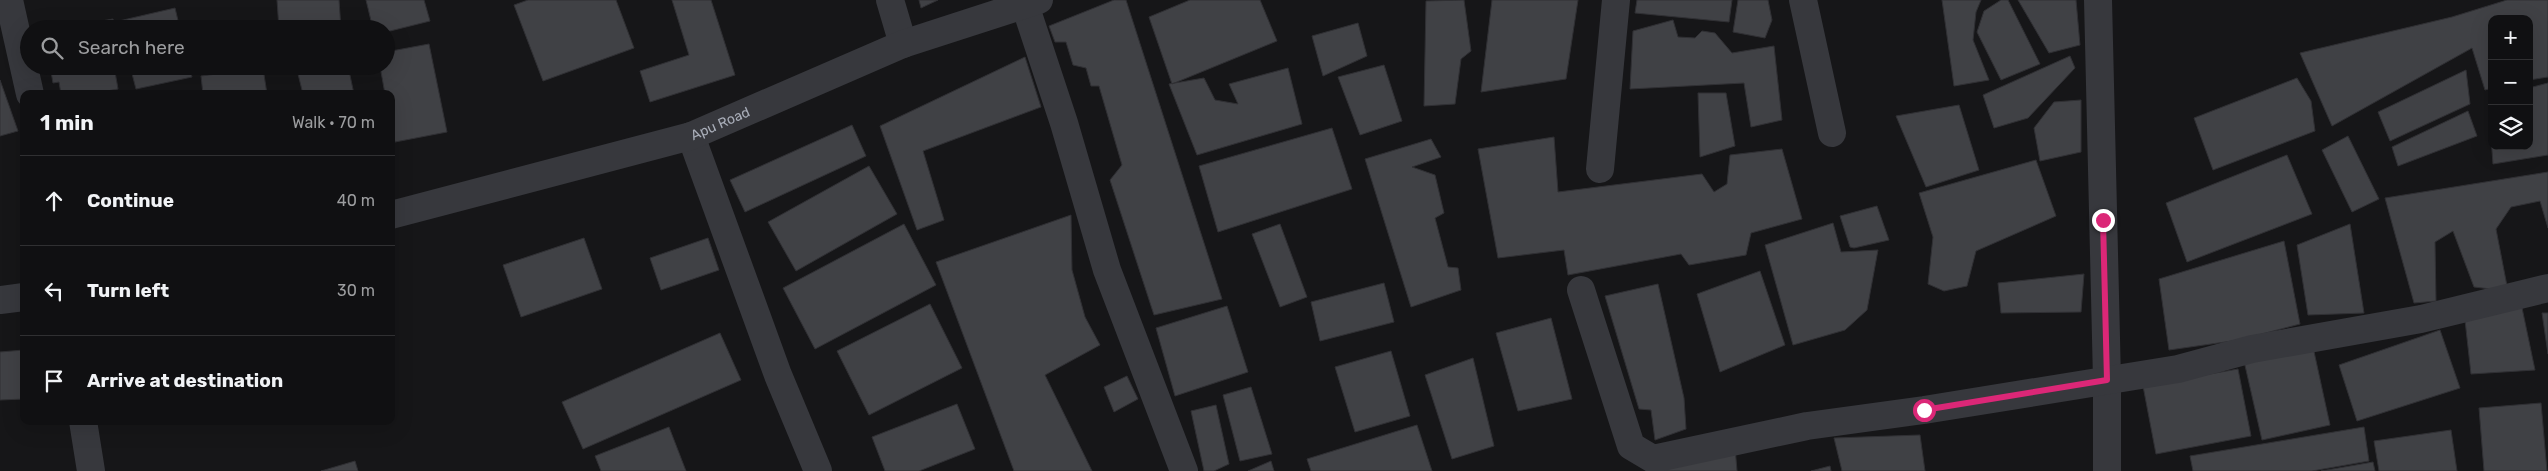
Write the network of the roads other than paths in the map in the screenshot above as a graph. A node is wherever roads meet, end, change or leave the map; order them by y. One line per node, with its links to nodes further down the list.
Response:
1 (9, 0): 8 (street)
2 (890, 0): 7 (street)
3 (1616, 0): 13 (street)
4 (1803, 0): 11 (street)
5 (2098, 0): 19 (street)
6 (1032, 2): 7 (street, Apu Road); 23 (street)
7 (903, 44): 12 (street, Apu Road)
8 (20, 49)
9 (26, 75): 10 (street)
10 (29, 90)
11 (1832, 133)
12 (691, 136): 14 (street, Apu Road); 22 (street)
13 (1600, 168)
14 (395, 214)
15 (2548, 288): 19 (street)
16 (1581, 290): 19 (street)
17 (20, 298): 18 (street)
18 (0, 300)
19 (2107, 380): 24 (street)
20 (83, 425): 21 (street)
21 (91, 471)
22 (818, 471)
23 (1184, 471)
24 (2107, 471)

